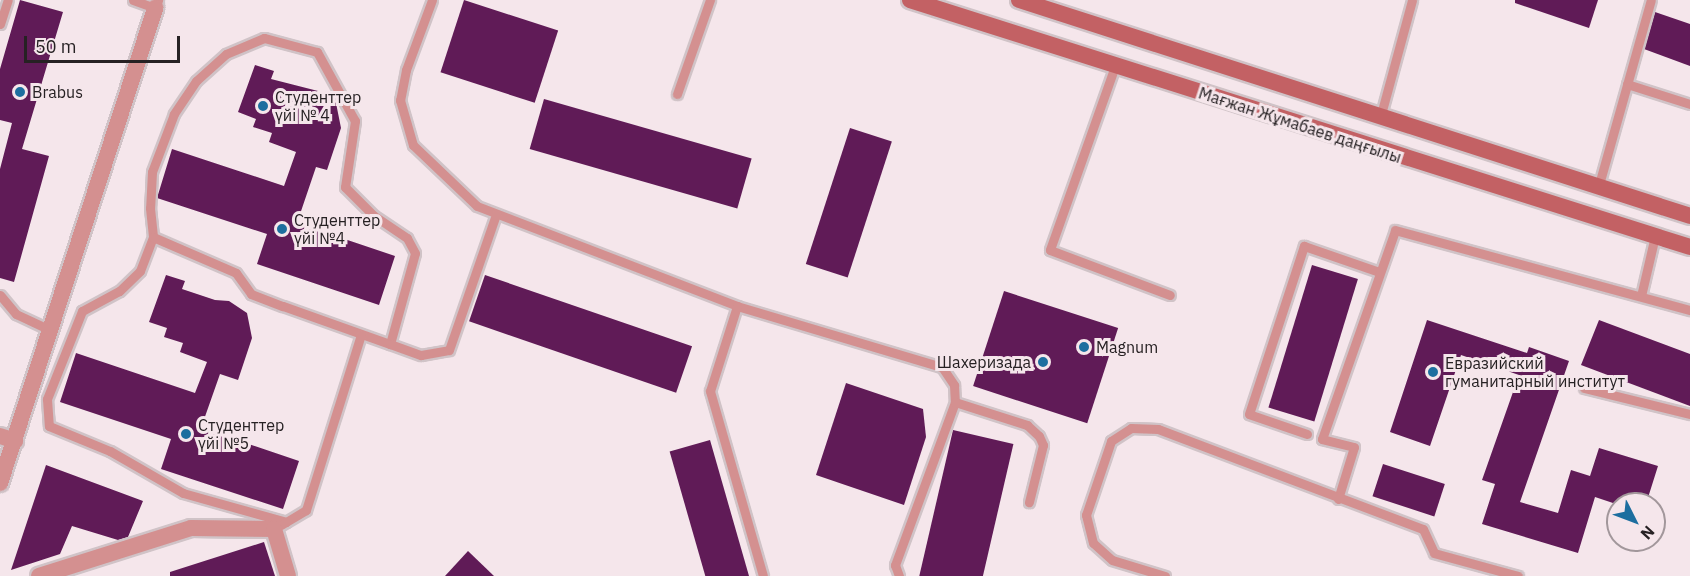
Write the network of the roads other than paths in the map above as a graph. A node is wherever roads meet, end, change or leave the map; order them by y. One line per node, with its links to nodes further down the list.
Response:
1 (8, 0): 10 (lane)
2 (134, 0): 9 (lane)
3 (432, 0): 17 (lane)
4 (710, 0): 13 (lane)
5 (910, 0): 11 (main road, Мағжан Жұмабаев даңғылы)
6 (1019, 0): 15 (main road, Мағжан Жұмабаев даңғылы)
7 (1412, 0): 15 (lane)
8 (1651, 0): 12 (lane)
9 (157, 4): 28 (street)
10 (0, 24)
11 (1116, 66): 19 (main road, Мағжан Жұмабаев даңғылы); 24 (lane)
12 (1627, 84): 14 (lane); 16 (lane)
13 (677, 94)
14 (1690, 104)
15 (1380, 118): 16 (main road, Мағжан Жұмабаев даңғылы)
16 (1598, 188): 18 (main road, Мағжан Жұмабаев даңғылы)
17 (496, 214): 26 (lane); 30 (lane)
18 (1690, 216)
19 (1655, 236): 21 (main road, Мағжан Жұмабаев даңғылы); 25 (lane)
20 (153, 237): 29 (lane); 30 (lane); 39 (lane)
21 (1690, 247)
22 (1379, 272): 25 (lane); 34 (lane); 37 (lane)
23 (0, 295): 28 (lane)
24 (1170, 295)
25 (1641, 296): 27 (lane)
26 (737, 306): 32 (lane); 42 (lane)
27 (1690, 310)
28 (51, 330): 35 (street)
29 (361, 334): 30 (lane); 39 (lane)
30 (390, 344)
31 (1584, 388): 33 (lane)
32 (955, 402): 38 (lane); 43 (lane)
33 (1690, 414)
34 (1307, 434)
35 (8, 438): 36 (street)
36 (0, 483)
37 (1338, 499): 44 (lane); 45 (lane)
38 (1029, 502)
39 (280, 526): 40 (street); 41 (street)
40 (39, 576)
41 (288, 576)
42 (763, 576)
43 (899, 576)
44 (1165, 576)
45 (1518, 576)

